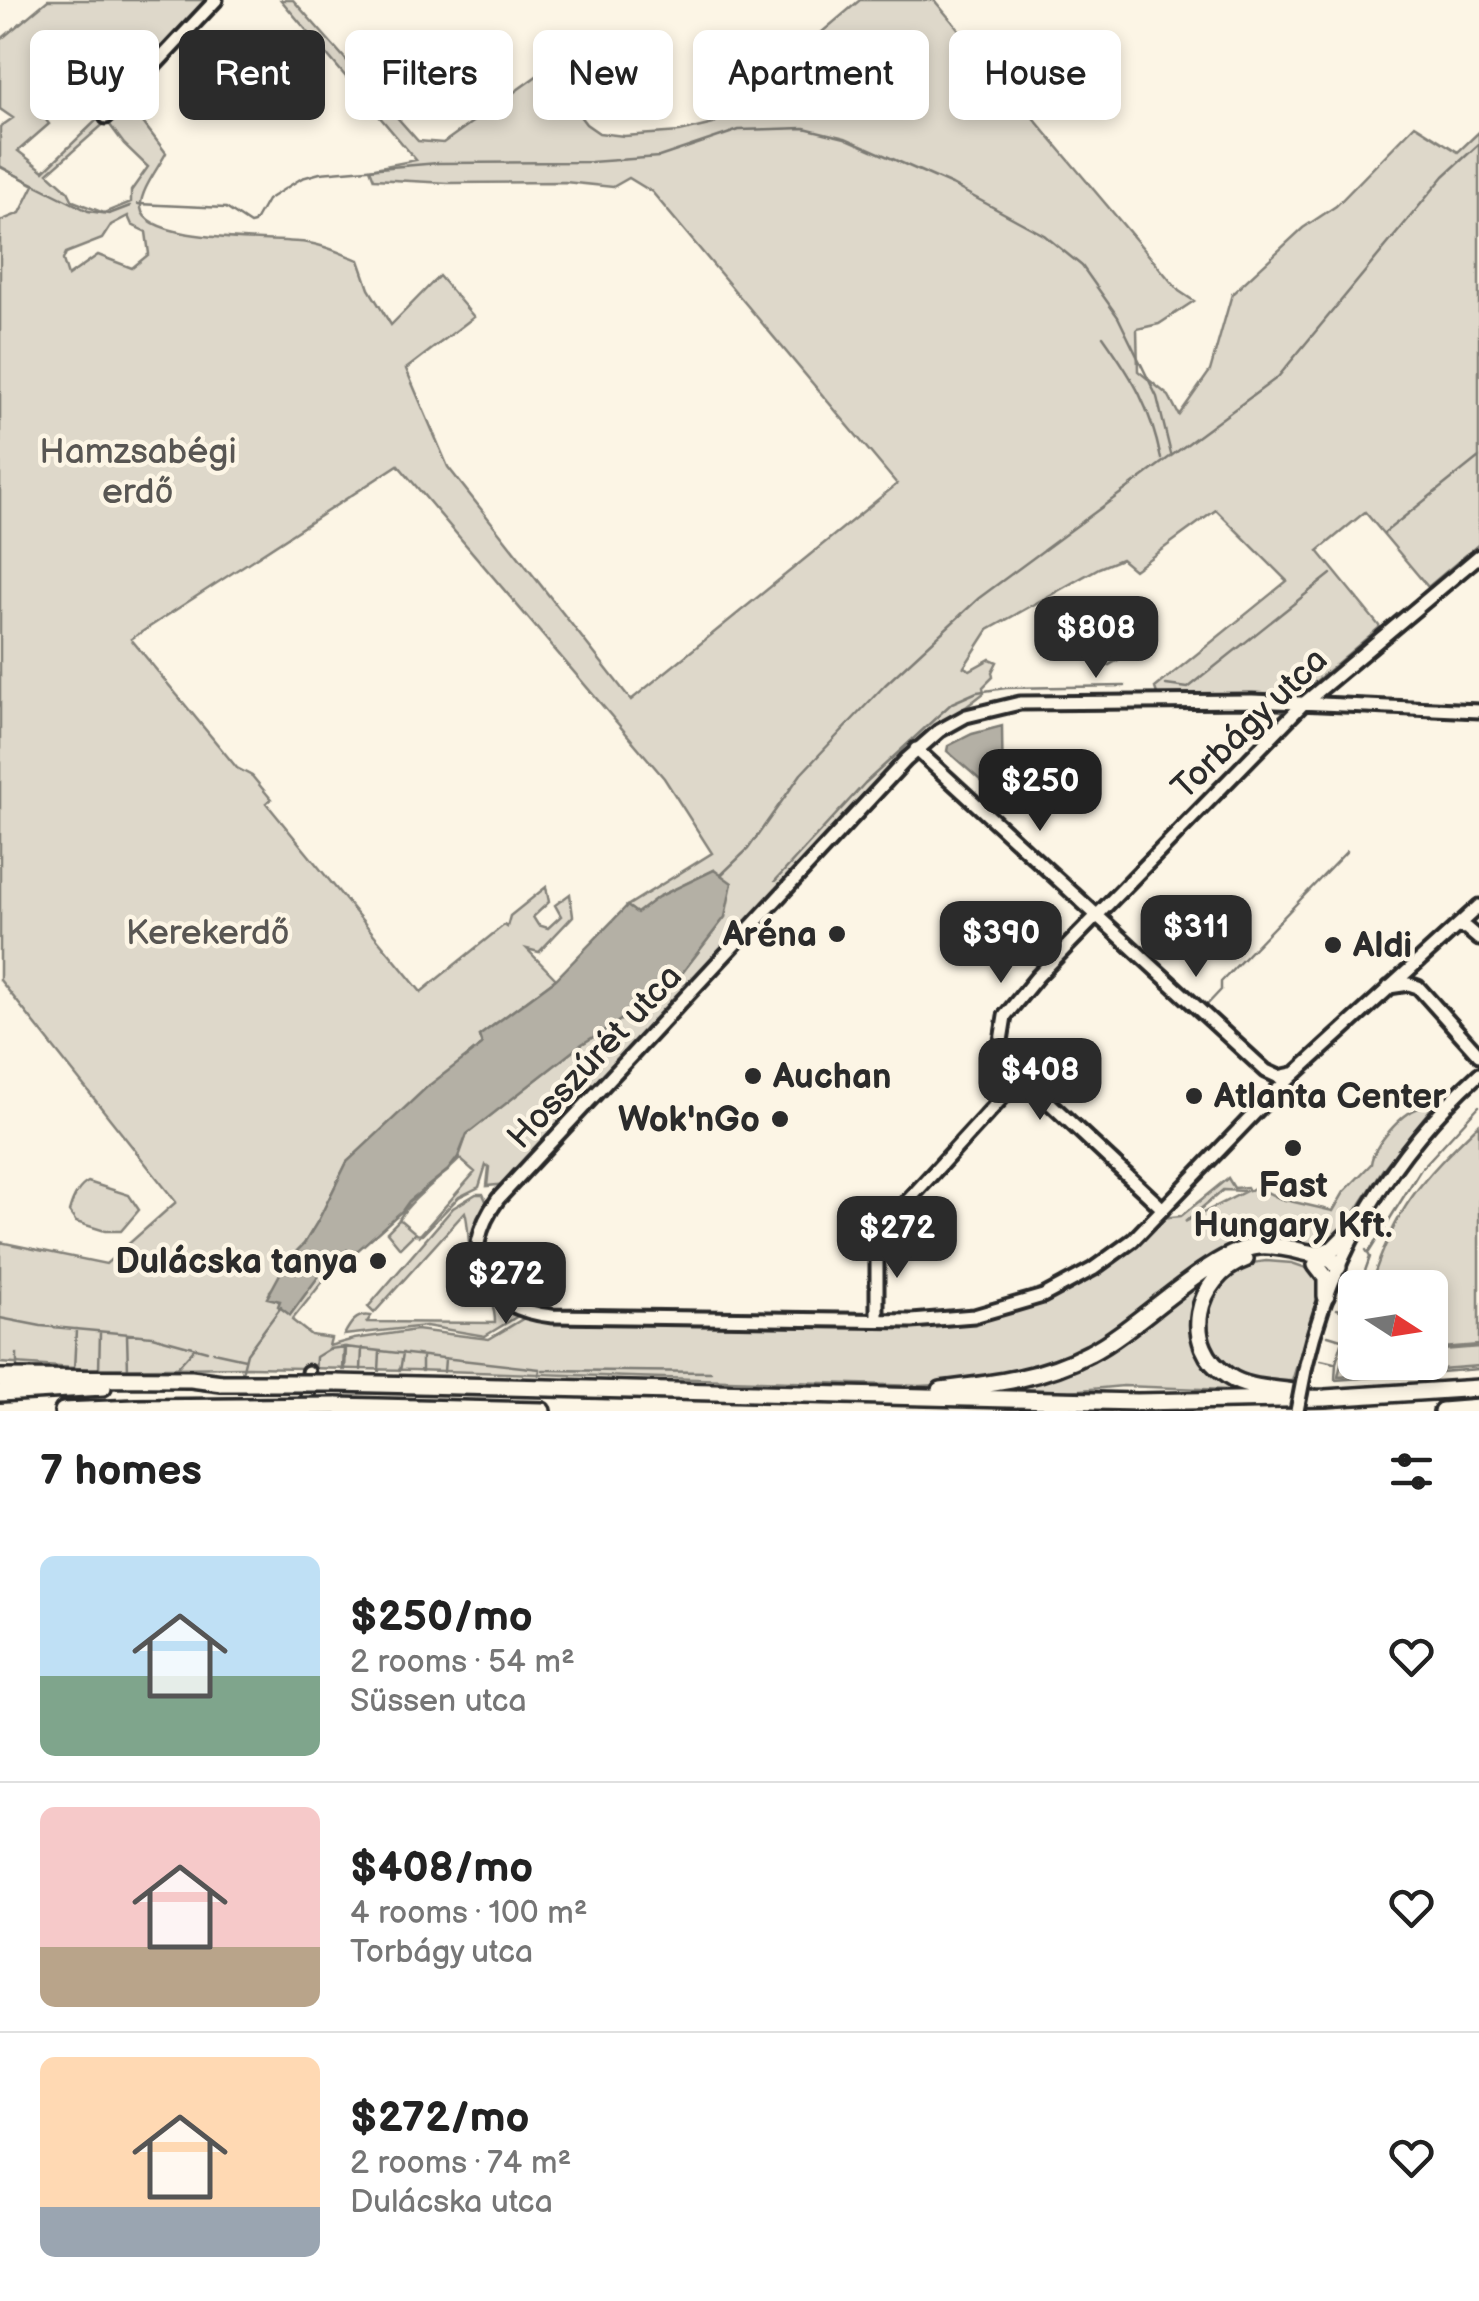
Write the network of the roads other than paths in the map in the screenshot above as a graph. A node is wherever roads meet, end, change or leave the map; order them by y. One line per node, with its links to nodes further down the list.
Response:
1 (216, 0): 2 (street)
2 (159, 59)
3 (1479, 556): 4 (street, Torbágy utca)
4 (1335, 676): 5 (street, Torbágy utca); 6 (street)
5 (1303, 704): 6 (street, Hosszúrét utca); 8 (street, Hosszúrét utca); 10 (street, Torbágy utca)
6 (1344, 705): 7 (street, Hosszúrét utca)
7 (1479, 711)
8 (916, 749): 10 (street); 25 (street, Hosszúrét utca)
9 (1476, 908): 11 (street); 12 (street)
10 (1096, 914): 17 (street); 19 (street, Torbágy utca)
11 (1456, 927): 12 (street); 13 (street)
12 (1475, 935)
13 (1416, 961): 14 (street); 15 (street)
14 (1385, 988): 15 (street); 17 (street)
15 (1418, 988): 16 (street)
16 (1477, 1053): 18 (street)
17 (1293, 1074): 20 (street)
18 (1477, 1076): 21 (street)
19 (1021, 1077): 20 (street, Torbágy utca); 25 (street)
20 (1163, 1210): 25 (street)
21 (1360, 1222): 22 (highway); 23 (street)
22 (1315, 1260): 23 (highway); 24 (highway); 31 (highway); 32 (highway)
23 (1338, 1267): 24 (street)
24 (1326, 1296): 37 (street, bridge)
25 (877, 1320)
26 (308, 1372): 35 (street)
27 (0, 1375): 28 (highway)
28 (136, 1382): 30 (highway); 31 (highway, bridge)
29 (1479, 1388): 32 (highway)
30 (0, 1393)
31 (879, 1397): 32 (highway)
32 (1326, 1398)
33 (1479, 1408): 38 (highway)
34 (64, 1411): 36 (highway, bridge)
35 (308, 1411)
36 (542, 1411)
37 (1297, 1411)
38 (1442, 1411)

